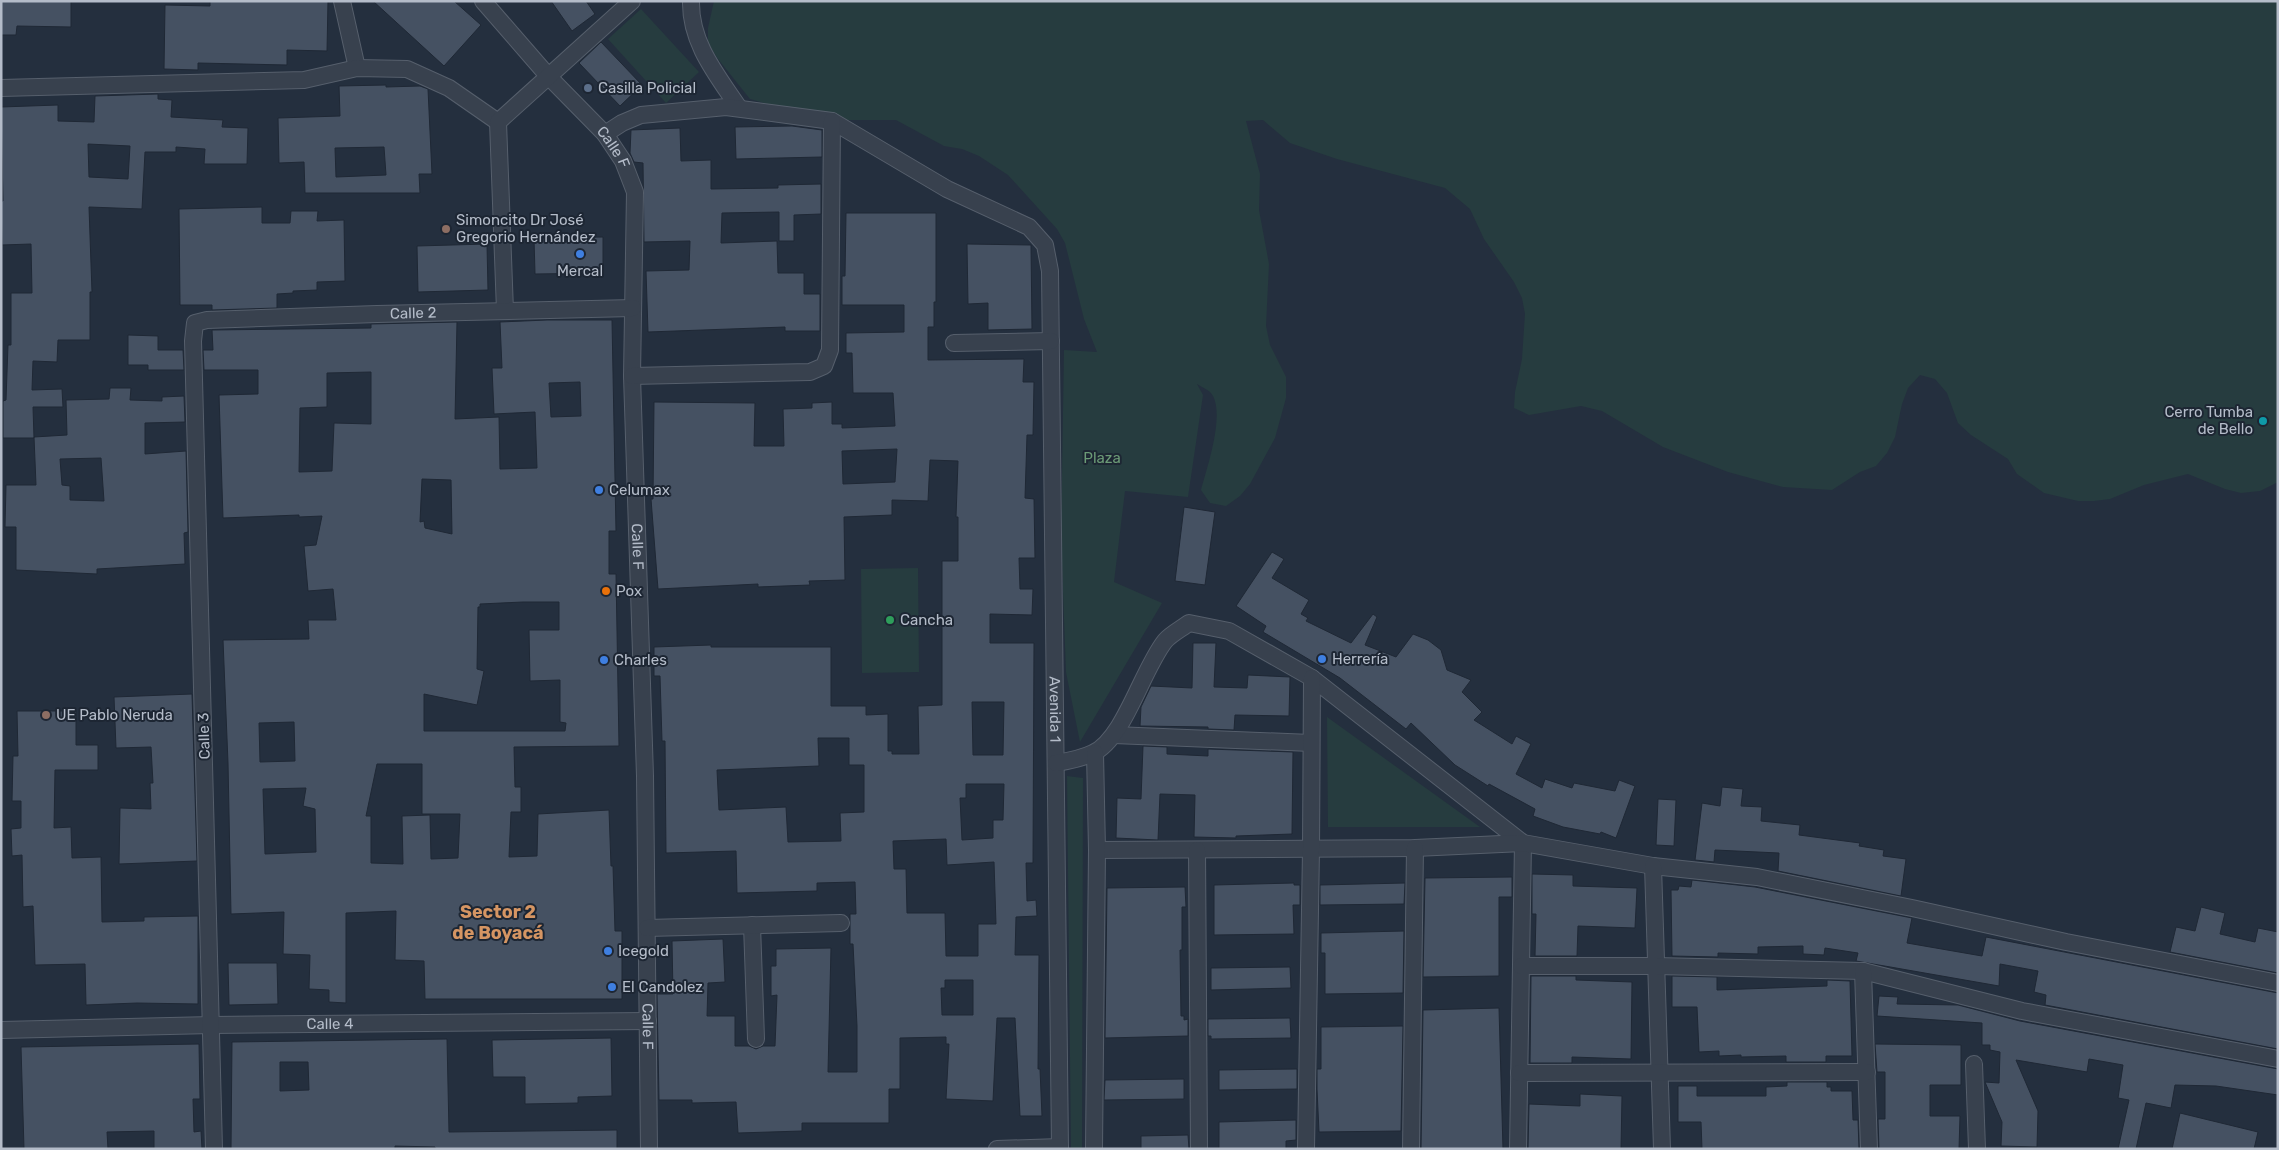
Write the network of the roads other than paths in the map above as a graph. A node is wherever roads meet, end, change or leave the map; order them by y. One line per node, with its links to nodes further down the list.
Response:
1 (342, 1): 5 (street)
2 (483, 1): 6 (street, Calle F)
3 (632, 1): 6 (street)
4 (691, 1): 8 (street)
5 (357, 68): 7 (street); 10 (street)
6 (549, 77): 10 (street); 11 (street, Calle F)
7 (1, 88)
8 (739, 108): 9 (street); 11 (street)
9 (832, 121): 15 (street, Avenida 1); 17 (street)
10 (498, 122): 13 (street)
11 (605, 134): 12 (street, Calle F)
12 (633, 308): 13 (street, Calle 2); 17 (street, Calle F)
13 (505, 311): 14 (street, Calle 2)
14 (194, 323): 37 (street, Calle 3)
15 (1051, 342): 16 (street); 22 (street, Avenida 1)
16 (954, 343)
17 (632, 376): 31 (street, Calle F)
18 (1312, 678): 19 (street); 20 (street); 23 (street)
19 (1114, 735): 20 (street); 21 (street)
20 (1311, 743): 27 (street)
21 (1095, 753): 22 (street); 25 (street)
22 (1056, 763): 45 (street, Avenida 1)
23 (1523, 843): 24 (street); 28 (street); 32 (street)
24 (1415, 848): 27 (street); 52 (street)
25 (1097, 850): 26 (street); 49 (street)
26 (1197, 850): 27 (street); 50 (street)
27 (1311, 850): 51 (street)
28 (1654, 866): 33 (street); 35 (street)
29 (842, 923): 30 (street)
30 (752, 926): 31 (street); 39 (street)
31 (647, 928): 36 (street, Calle F)
32 (1521, 966): 33 (street); 43 (street)
33 (1657, 966): 34 (street); 44 (street)
34 (1863, 971): 40 (street); 42 (street)
35 (2278, 982)
36 (648, 1021): 37 (street, Calle 4); 47 (street, Calle F)
37 (212, 1025): 38 (street, Calle 4); 46 (street, Calle 3)
38 (7, 1029)
39 (756, 1039)
40 (2278, 1059)
41 (1974, 1064): 56 (street)
42 (1867, 1072): 44 (street); 55 (street)
43 (1520, 1074): 44 (street); 53 (street)
44 (1660, 1074): 54 (street)
45 (1060, 1148): 48 (street)
46 (214, 1149)
47 (649, 1149)
48 (997, 1149)
49 (1094, 1149)
50 (1199, 1149)
51 (1306, 1149)
52 (1411, 1149)
53 (1518, 1149)
54 (1662, 1149)
55 (1870, 1149)
56 (1977, 1149)

